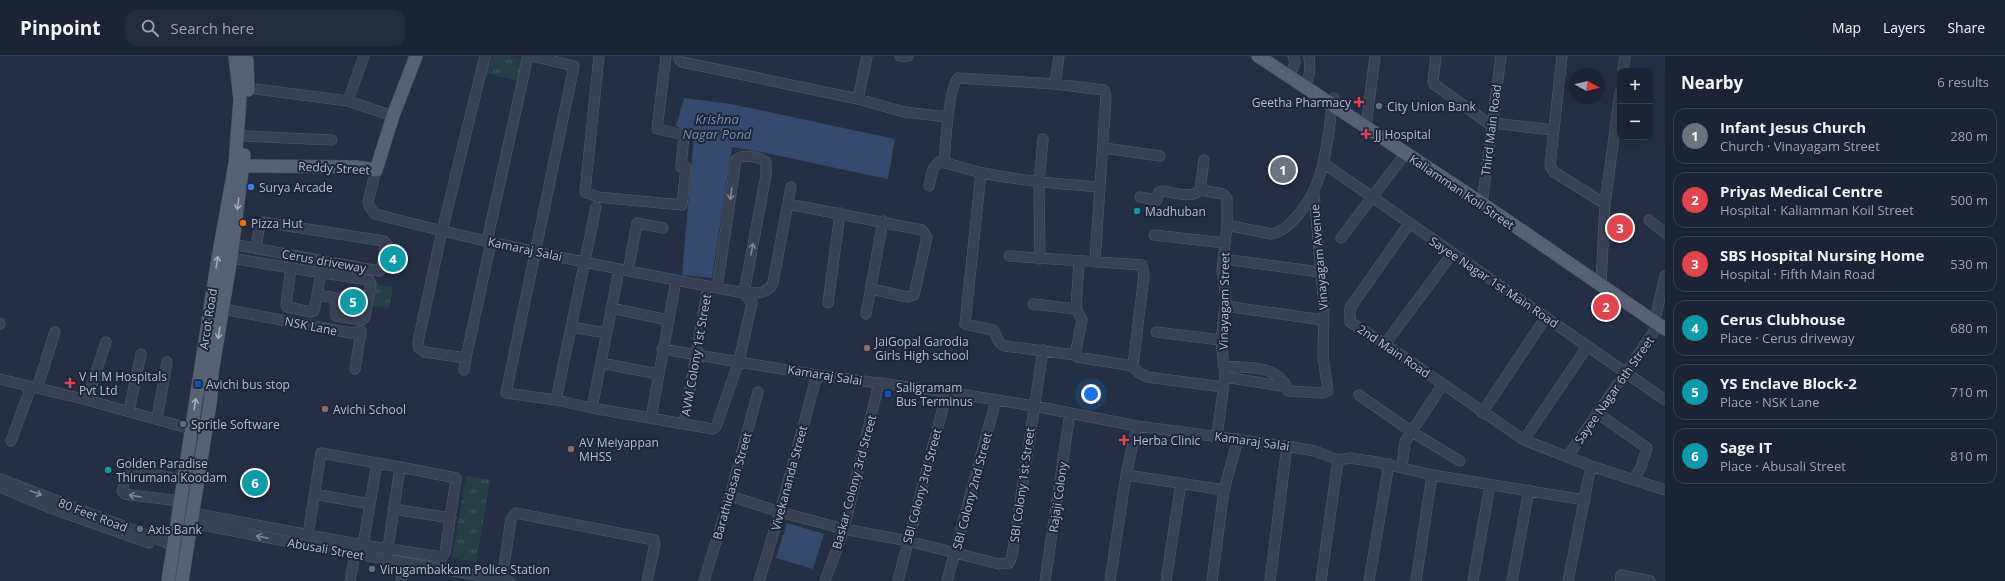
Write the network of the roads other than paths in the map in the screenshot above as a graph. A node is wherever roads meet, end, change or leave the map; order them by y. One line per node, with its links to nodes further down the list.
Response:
1 (364, 56): 28 (street)
2 (416, 56): 31 (main road, Reddy Street)
3 (485, 56): 66 (street)
4 (529, 56): 70 (street); 74 (street)
5 (599, 56): 6 (street)
6 (666, 56)
7 (679, 56): 27 (street)
8 (867, 56): 27 (street)
9 (900, 56): 10 (street)
10 (908, 56)
11 (1058, 56): 25 (street)
12 (1258, 56): 29 (main road, Kaliamman Koil Street)
13 (1270, 56): 23 (main road, Kaliamman Koil Street)
14 (1293, 56): 23 (street)
15 (1309, 56): 24 (street)
16 (1375, 56): 33 (street)
17 (1436, 56): 34 (street)
18 (1501, 56): 34 (street, Third Main Road)
19 (1562, 56): 35 (street)
20 (1625, 56): 22 (street)
21 (240, 59): 26 (main road, Arcot Road); 152 (main road, Arcot Road, one-way to 21)
22 (1623, 68)
23 (1292, 71): 24 (main road, Kaliamman Koil Street)
24 (1306, 81): 29 (main road, Kaliamman Koil Street)
25 (1055, 84): 32 (street); 39 (street)
26 (248, 88): 28 (street); 36 (main road, Arcot Road)
27 (858, 99): 32 (street)
28 (348, 101): 31 (street)
29 (1333, 101): 33 (main road, Kaliamman Koil Street); 44 (street)
30 (1618, 104): 58 (street)
31 (393, 116): 46 (main road, Reddy Street)
32 (948, 117): 43 (street)
33 (1366, 124): 40 (main road, Kaliamman Koil Street); 56 (main road, Kaliamman Koil Street)
34 (1492, 124): 35 (street); 56 (street, Third Main Road)
35 (1553, 130): 58 (street)
36 (245, 136): 38 (street); 45 (main road, Arcot Road)
37 (1043, 139): 48 (street)
38 (332, 140)
39 (1104, 148): 41 (street); 51 (street)
40 (1405, 154): 55 (street); 56 (main road, Kaliamman Koil Street)
41 (1160, 156)
42 (1204, 160): 52 (street)
43 (944, 163): 47 (street); 49 (street)
44 (1323, 163): 53 (street); 55 (street, Sayee Nagar 1st Main Road)
45 (244, 166): 46 (main road, Reddy Street); 72 (main road, Arcot Road, one-way to 72)
46 (376, 170): 66 (street, Kamaraj Salai)
47 (981, 172): 48 (street); 114 (street)
48 (1040, 183): 51 (street); 78 (street)
49 (929, 186)
50 (791, 187): 57 (street, Kamaraj Salai)
51 (1100, 187): 81 (street)
52 (1200, 190): 54 (street); 64 (street, Vinayagam Street)
53 (1314, 194): 64 (street); 85 (street, Vinayagam Avenue)
54 (1140, 197)
55 (1372, 197): 63 (street, Sayee Nagar 1st Main Road); 69 (street)
56 (1482, 201): 89 (main road, Kaliamman Koil Street)
57 (788, 204): 60 (street); 92 (street, Kamaraj Salai)
58 (1606, 204): 89 (street)
59 (596, 207): 82 (street)
60 (840, 213): 62 (street); 94 (street)
61 (1649, 220): 67 (street)
62 (884, 221): 91 (street); 91 (street)
63 (1409, 224): 75 (street, Sayee Nagar 1st Main Road); 111 (street, 2nd Main Road)
64 (1227, 225): 71 (street, Vinayagam Street)
65 (663, 228): 84 (street)
66 (442, 232): 70 (street, Kamaraj Salai); 118 (street)
67 (1665, 233)
68 (1154, 235): 71 (street)
69 (1341, 238)
70 (489, 242): 74 (street, Kamaraj Salai); 118 (street)
71 (1225, 243): 79 (street, Vinayagam Street)
72 (232, 244): 73 (street, Cerus driveway); 77 (main road, Arcot Road)
73 (256, 248): 73 (street, Cerus driveway)
74 (535, 251): 82 (street, Kamaraj Salai); 139 (street)
75 (1452, 254): 101 (street, Sayee Nagar 1st Main Road); 111 (street)
76 (1009, 256): 78 (street)
77 (231, 258): 83 (street); 97 (main road, Arcot Road)
78 (1040, 258): 80 (street)
79 (1224, 259): 85 (street); 96 (street, Vinayagam Street)
80 (1079, 261): 81 (street); 99 (street)
81 (1095, 261): 122 (street)
82 (585, 262): 84 (street, Kamaraj Salai); 105 (street)
83 (291, 268): 86 (street); 93 (street)
84 (623, 270): 88 (street, Kamaraj Salai); 98 (street)
85 (1320, 272): 103 (street, Vinayagam Avenue)
86 (321, 273): 93 (street); 93 (street)
87 (1665, 276): 104 (street)
88 (676, 280): 90 (street, Kamaraj Salai); 102 (street)
89 (1601, 281): 104 (main road, Kaliamman Koil Street)
90 (714, 285): 92 (street, Kamaraj Salai); 92 (street, AVM Colony 1st Street, one-way to 90); 116 (street, AVM Colony 1st Street)
91 (871, 289): 100 (street)
92 (745, 290): 120 (street)
93 (317, 295)
94 (828, 303)
95 (1033, 304): 99 (street)
96 (1226, 306): 103 (street); 109 (street, Vinayagam Street)
97 (223, 308): 124 (street, NSK Lane); 185 (main road, Arcot Road, one-way to 185)
98 (611, 308): 102 (street); 108 (street)
99 (1076, 309): 117 (street)
100 (866, 314)
101 (1546, 318): 112 (street, Sayee Nagar 1st Main Road); 145 (street)
102 (668, 320): 113 (street)
103 (1323, 320): 132 (street, Vinayagam Avenue)
104 (1661, 323): 126 (street, Sayee Nagar 6th Street)
105 (572, 327): 108 (street); 139 (street)
106 (55, 332): 134 (street)
107 (1156, 332): 109 (street)
108 (606, 333): 121 (street)
109 (1221, 340): 123 (street, Vinayagam Street)
110 (106, 342): 138 (street)
111 (1385, 344): 133 (street, 2nd Main Road)
112 (1587, 346): 126 (street, Sayee Nagar 1st Main Road); 156 (street)
113 (662, 348): 116 (street, Kamaraj Salai); 127 (street)
114 (1043, 350): 117 (street); 142 (street, SBI Colony 1st Street)
115 (142, 354): 144 (street)
116 (695, 354): 120 (street, Kamaraj Salai); 150 (street, AVM Colony 1st Street)
117 (1075, 355): 122 (street)
118 (466, 358): 125 (street)
119 (167, 362): 149 (street)
120 (739, 362): 128 (street, Kamaraj Salai); 150 (street)
121 (601, 363): 127 (street); 143 (street)
122 (1133, 366): 130 (street)
123 (1224, 366): 130 (street, Vinayagam Street); 132 (street)
124 (355, 369)
125 (464, 370)
126 (1625, 372): 141 (street, Sayee Nagar 1st Main Road); 147 (street, Sayee Nagar 6th Street)
127 (658, 374): 148 (street)
128 (817, 374): 131 (street, Kamaraj Salai); 184 (street, Vivekananda Street)
129 (0, 380): 134 (street)
130 (1224, 382): 132 (street); 154 (street, Vinayagam Street)
131 (879, 383): 136 (street, Kamaraj Salai); 187 (street, Baskar Colony 3rd Street)
132 (1285, 383)
133 (1443, 384): 145 (street, 2nd Main Road); 153 (street)
134 (34, 388): 138 (street); 157 (street)
135 (758, 392): 179 (street, Barathidasan Street)
136 (947, 392): 140 (street, Kamaraj Salai); 189 (street, SBI Colony 3rd Street)
137 (1359, 395): 153 (street)
138 (87, 400): 144 (street)
139 (556, 400): 143 (street)
140 (996, 400): 142 (street, Kamaraj Salai); 193 (street, SBI Colony 2nd Street)
141 (1665, 400)
142 (1034, 406): 146 (street, Kamaraj Salai); 193 (street, SBI Colony 1st Street)
143 (592, 408): 148 (street)
144 (129, 411): 149 (street)
145 (1482, 412): 156 (street, 2nd Main Road)
146 (1070, 413): 151 (street, Kamaraj Salai); 209 (street, Rajaji Colony)
147 (1597, 413): 159 (street, Sayee Nagar 6th Street); 171 (street)
148 (651, 418): 150 (street)
149 (157, 419): 152 (street)
150 (684, 424)
151 (1137, 426): 154 (street, Kamaraj Salai); 167 (street)
152 (191, 429): 170 (main road, Arcot Road)
153 (1412, 432): 161 (street); 166 (street)
154 (1217, 436): 155 (street, Kamaraj Salai)
155 (1238, 439): 158 (street, Kamaraj Salai); 175 (street)
156 (1524, 440): 159 (street, 2nd Main Road)
157 (11, 441)
158 (1287, 446): 160 (street, Kamaraj Salai); 213 (street)
159 (1568, 456): 164 (street, 2nd Main Road)
160 (1338, 460): 163 (street, Kamaraj Salai); 214 (street)
161 (1460, 461)
162 (378, 463): 165 (street); 178 (street); 182 (street)
163 (1389, 464): 166 (street, Kamaraj Salai); 215 (street)
164 (1591, 466): 171 (street, 2nd Main Road); 180 (street)
165 (400, 467): 183 (street); 186 (street)
166 (1402, 467): 168 (street, Kamaraj Salai)
167 (1126, 475): 172 (street); 210 (street)
168 (1432, 475): 173 (street, Kamaraj Salai); 216 (street)
169 (0, 479): 192 (street, 80 Feet Road, one-way to 192)
170 (180, 479): 181 (main road, Arcot Road); 181 (street, one-way to 170)
171 (1634, 480): 177 (street, 2nd Main Road)
172 (1182, 483): 175 (street); 211 (street)
173 (1490, 485): 176 (street, Kamaraj Salai); 217 (street)
174 (0, 487): 192 (street, 80 Feet Road)
175 (1224, 490): 212 (street)
176 (1530, 490): 180 (street, Kamaraj Salai); 218 (street)
177 (1665, 490)
178 (314, 494): 182 (street); 188 (street)
179 (730, 496): 184 (street); 204 (street, Barathidasan Street)
180 (1585, 500): 219 (street)
181 (177, 501): 192 (main road, Arcot Road)
182 (370, 504): 190 (street)
183 (393, 509): 186 (street); 191 (street)
184 (780, 512): 187 (street); 205 (street, Vivekananda Street)
185 (192, 518): 188 (street); 192 (main road, Arcot Road); 194 (street, Abusali Street, one-way to 185)
186 (451, 518): 191 (street)
187 (844, 529): 189 (street); 206 (street, Baskar Colony 3rd Street)
188 (308, 535): 190 (street)
189 (908, 541): 193 (street); 207 (street, SBI Colony 3rd Street)
190 (363, 545): 191 (street)
191 (387, 549): 195 (street)
192 (179, 550): 199 (main road, Arcot Road); 200 (main road, Arcot Road)
193 (955, 553): 208 (street, SBI Colony 2nd Street)
194 (355, 554): 195 (street, Abusali Street); 201 (street)
195 (386, 559): 196 (street, Abusali Street)
196 (405, 563): 198 (street, Abusali Street); 202 (street)
197 (1621, 578): 220 (street)
198 (505, 580): 203 (street)
199 (168, 581)
200 (182, 581)
201 (350, 581)
202 (401, 581)
203 (647, 581)
204 (704, 581)
205 (759, 581)
206 (825, 581)
207 (898, 581)
208 (947, 581)
209 (1045, 581)
210 (1110, 581)
211 (1166, 581)
212 (1212, 581)
213 (1270, 581)
214 (1321, 581)
215 (1369, 581)
216 (1416, 581)
217 (1473, 581)
218 (1512, 581)
219 (1568, 581)
220 (1650, 581)

